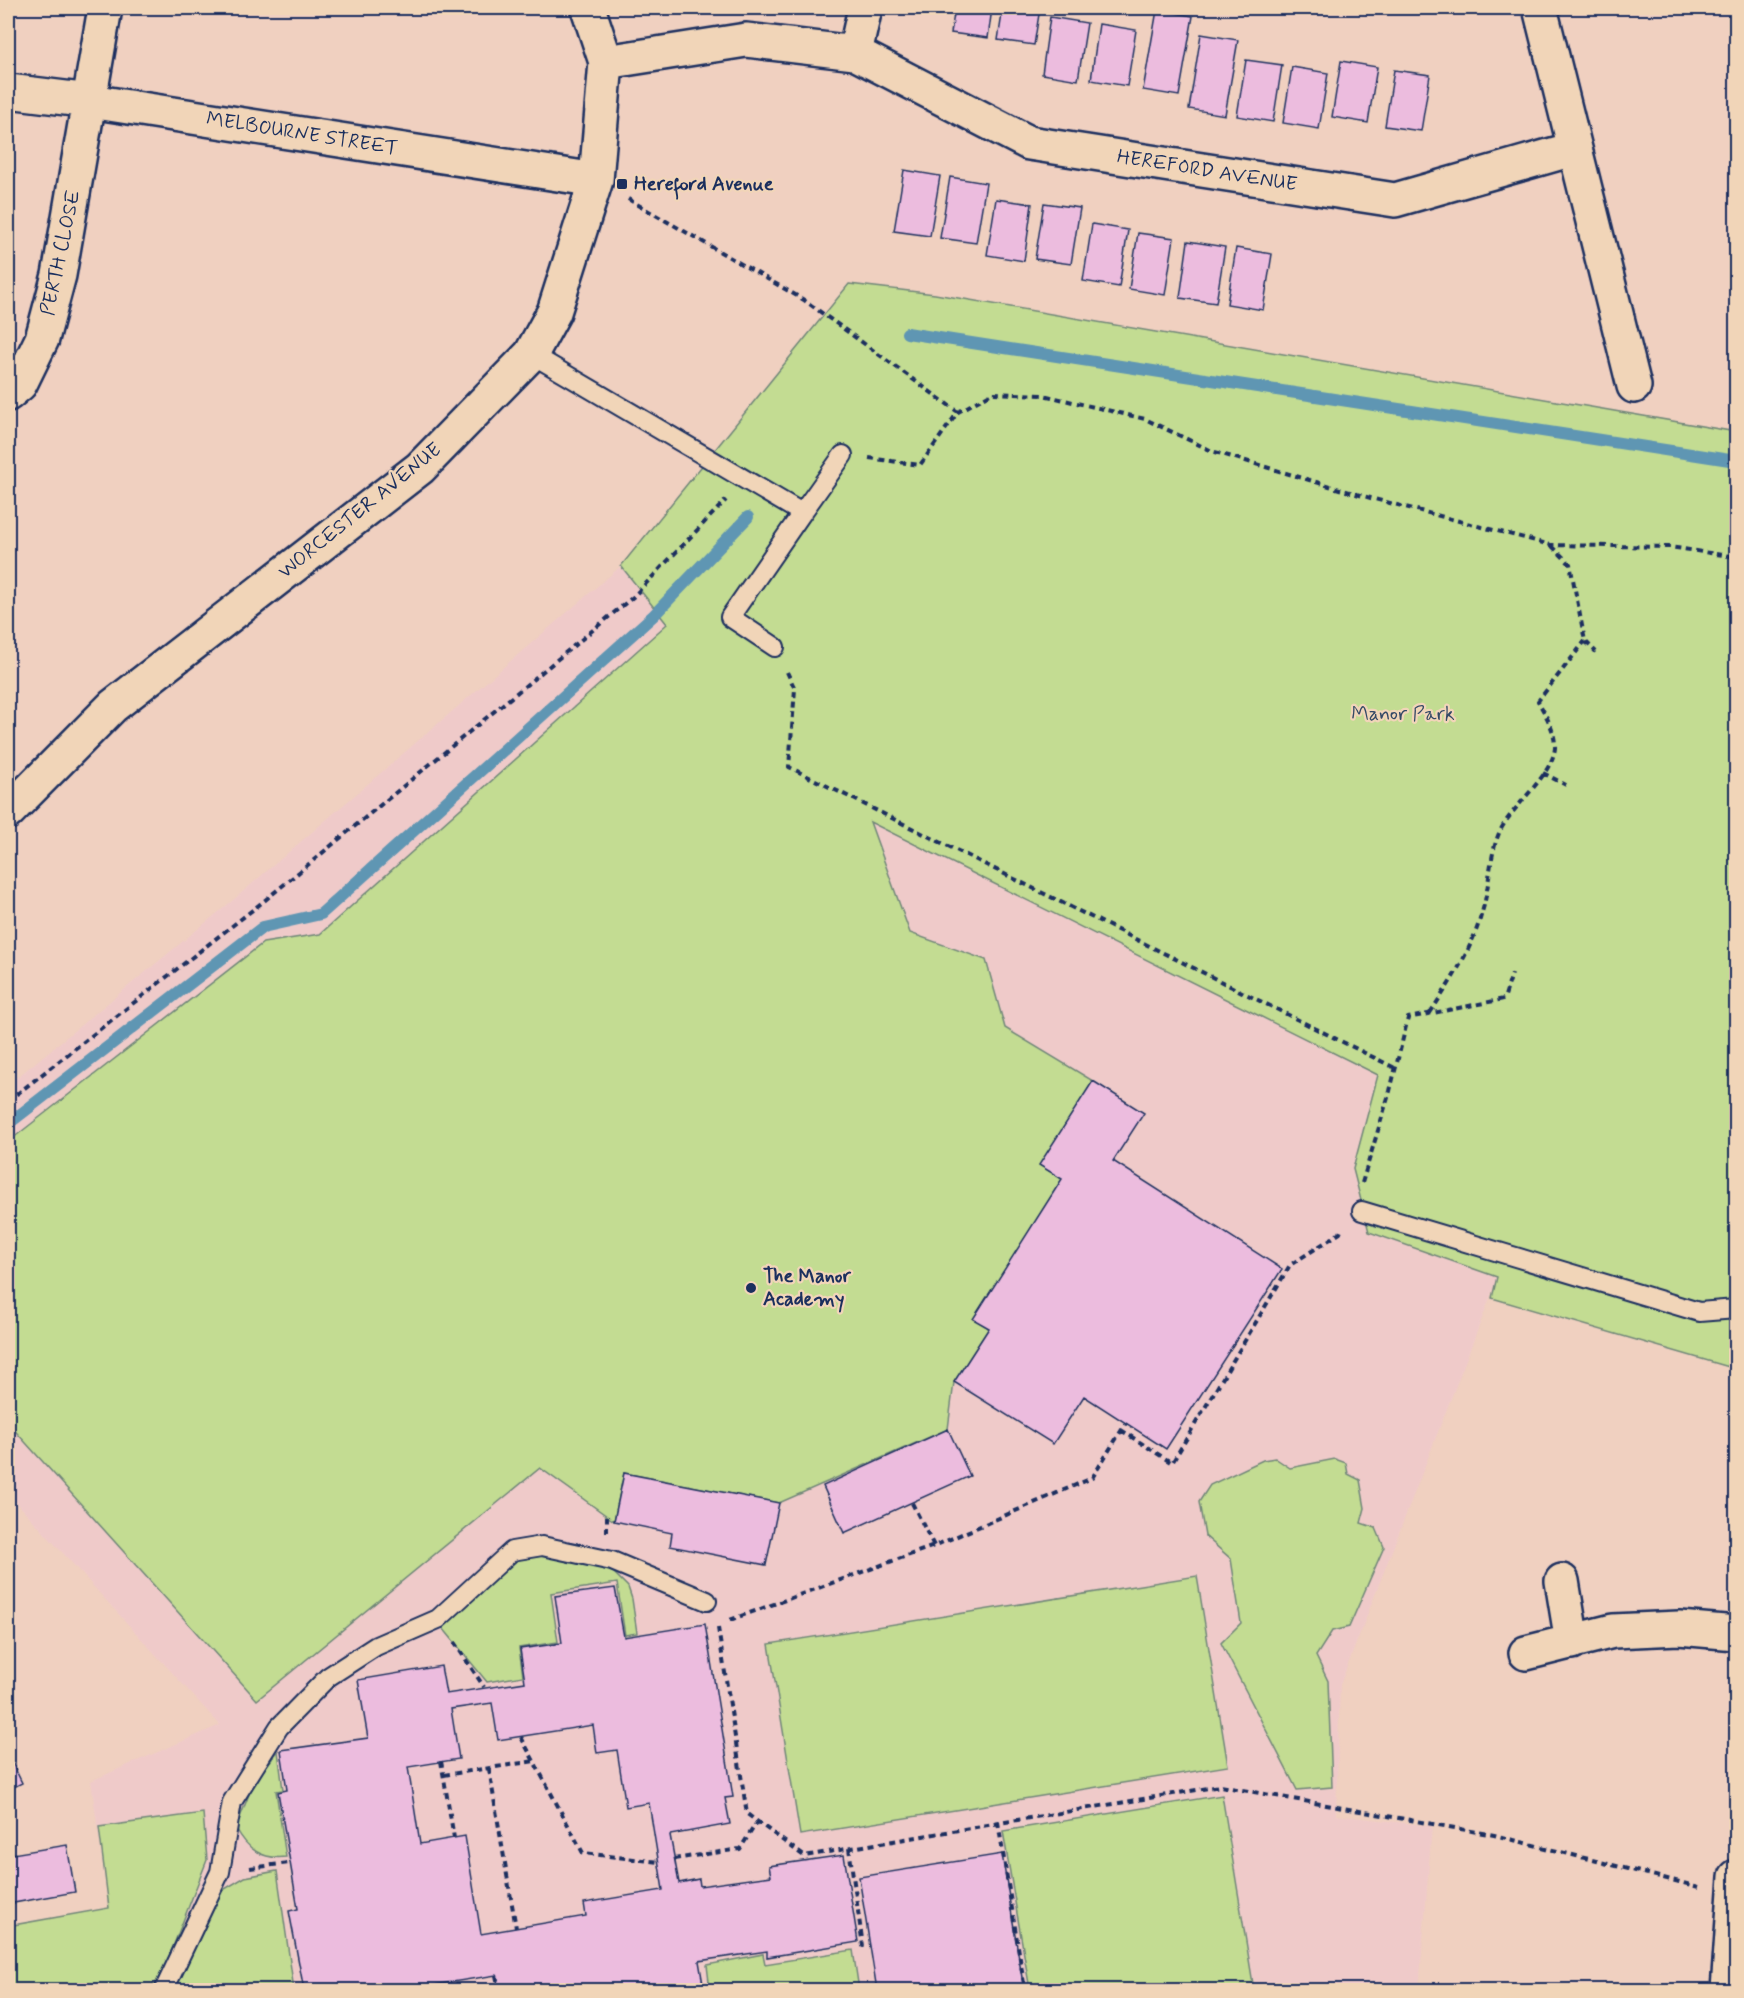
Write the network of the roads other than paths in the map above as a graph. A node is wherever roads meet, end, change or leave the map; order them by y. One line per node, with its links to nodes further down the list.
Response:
1 (105, 8): 8 (street, PERTH CLOSE)
2 (588, 8): 6 (street, WORCESTER AVENUE)
3 (865, 8): 5 (street)
4 (1540, 8): 9 (street)
5 (855, 53): 6 (street); 9 (street, HEREFORD AVENUE)
6 (606, 63): 10 (street, WORCESTER AVENUE)
7 (8, 91): 8 (street, MELBOURNE STREET)
8 (90, 101): 10 (street, MELBOURNE STREET); 13 (street, PERTH CLOSE)
9 (1574, 149): 12 (street)
10 (596, 180): 11 (street, WORCESTER AVENUE)
11 (531, 354): 15 (lane); 17 (street, WORCESTER AVENUE)
12 (1634, 386)
13 (8, 394)
14 (843, 455): 15 (lane)
15 (802, 513): 16 (lane)
16 (775, 647)
17 (8, 812)
18 (1362, 1210): 19 (lane)
19 (1737, 1309)
20 (1562, 1581): 23 (street)
21 (707, 1601): 26 (lane)
22 (1737, 1633): 23 (street)
23 (1572, 1642): 24 (street)
24 (1526, 1653)
25 (1736, 1887): 27 (street)
26 (164, 1990)
27 (1728, 1990)

